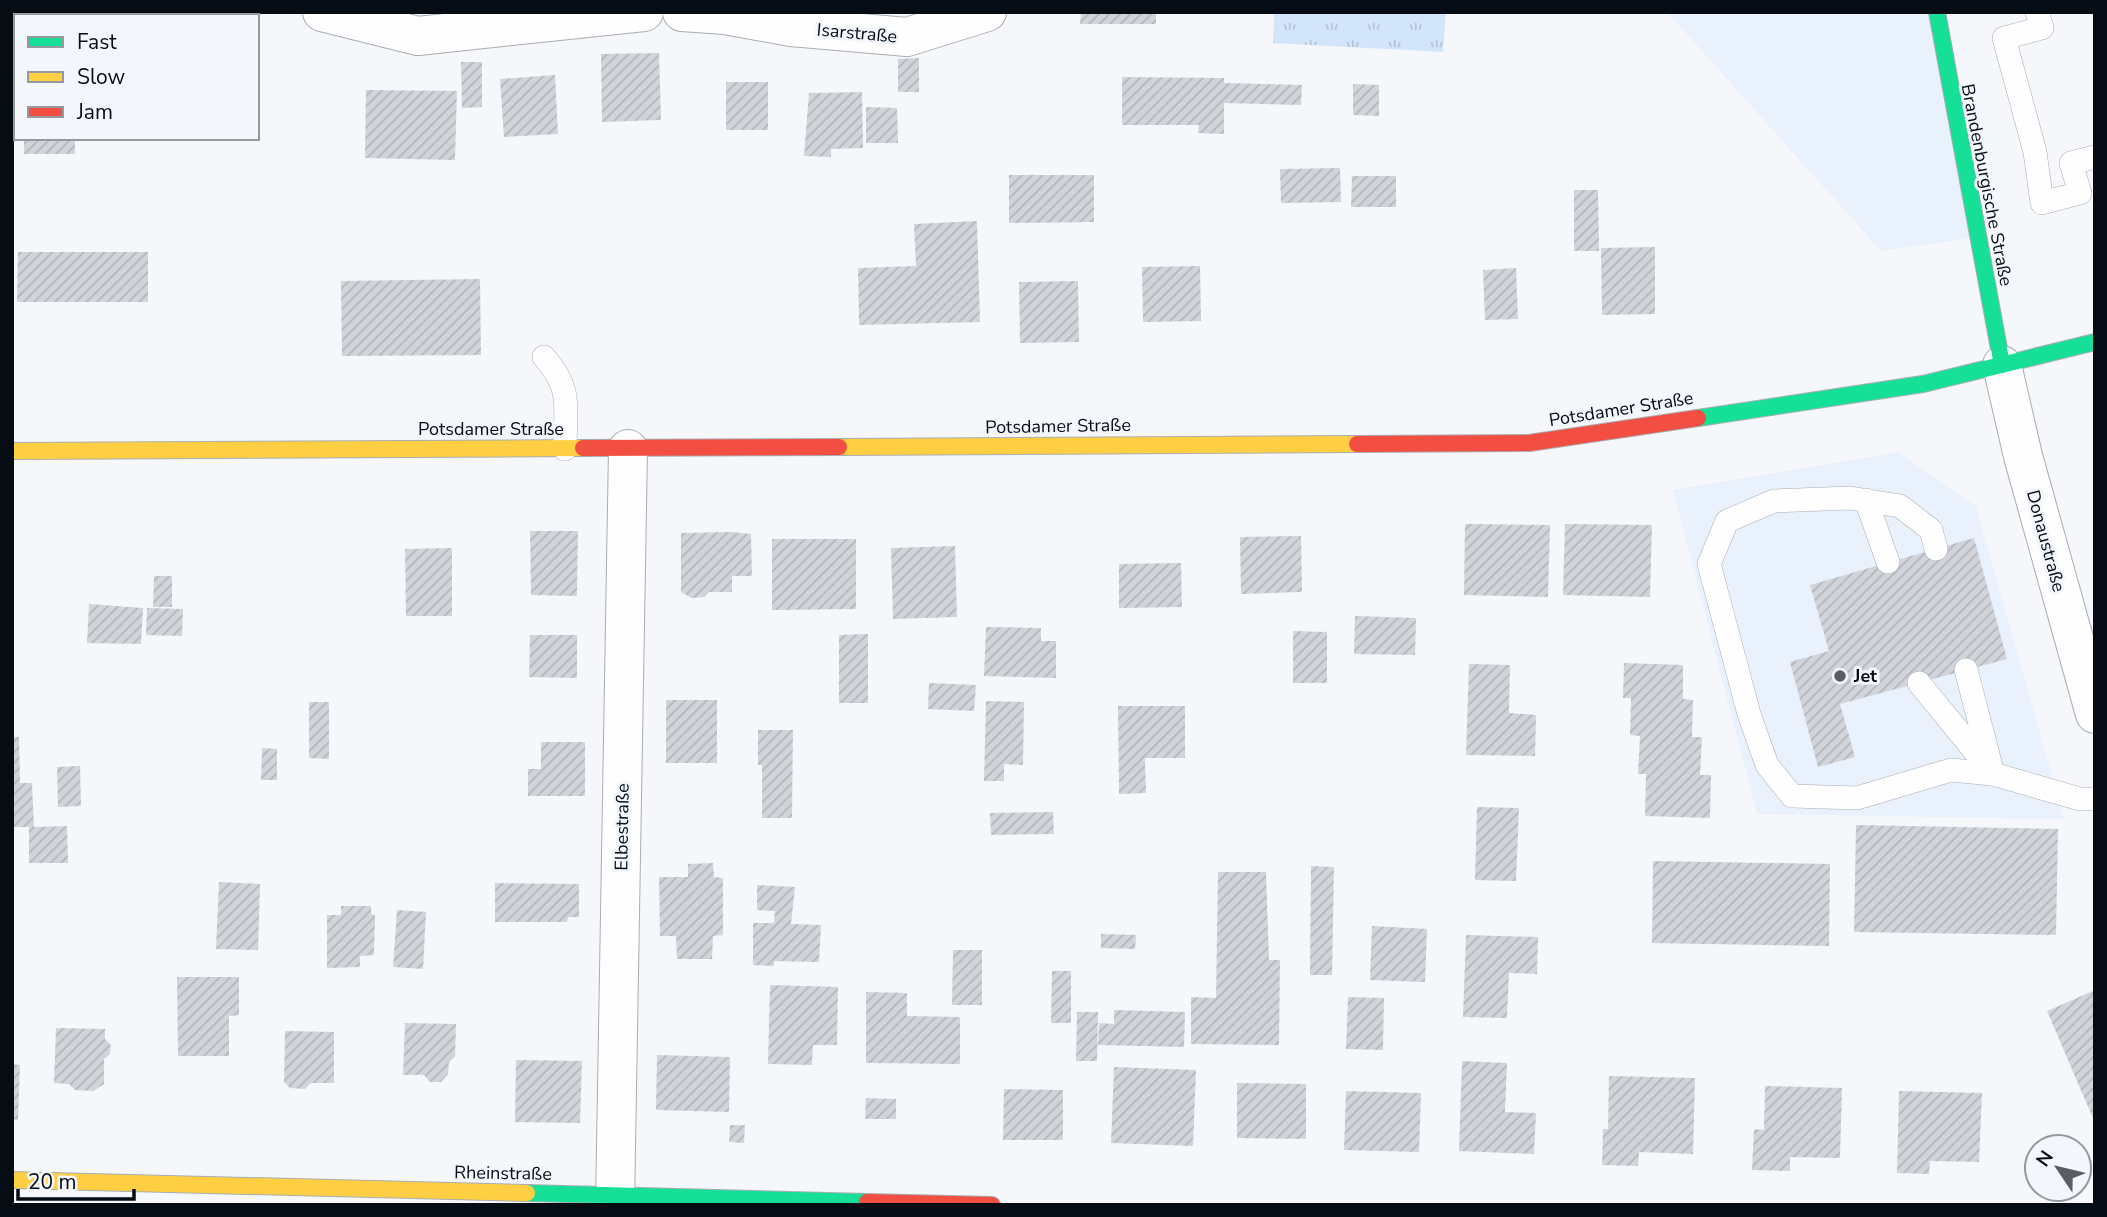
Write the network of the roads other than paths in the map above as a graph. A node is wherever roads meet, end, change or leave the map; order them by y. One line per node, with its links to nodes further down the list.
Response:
1 (322, 12): 2 (street)
2 (644, 12)
3 (682, 12): 4 (street, Isarstraße)
4 (987, 12)
5 (1937, 12): 10 (main road, Brandenburgische Straße)
6 (2037, 12): 7 (lane)
7 (2095, 157)
8 (2095, 342): 10 (main road, Potsdamer Straße)
9 (544, 357): 11 (lane)
10 (2002, 365): 12 (main road, Potsdamer Straße); 19 (street, Donaustraße)
11 (565, 449): 12 (main road, Potsdamer Straße); 13 (main road, Potsdamer Straße)
12 (628, 449): 23 (street, Elbestraße)
13 (12, 451)
14 (1866, 500): 15 (lane); 16 (lane); 20 (lane)
15 (1936, 549)
16 (1888, 562)
17 (1966, 670): 20 (lane)
18 (1919, 683): 20 (lane)
19 (2095, 714)
20 (1993, 774): 21 (lane)
21 (2095, 799)
22 (12, 1180): 23 (main road, Rheinstraße)
23 (615, 1200): 24 (main road, Rheinstraße)
24 (992, 1205)

